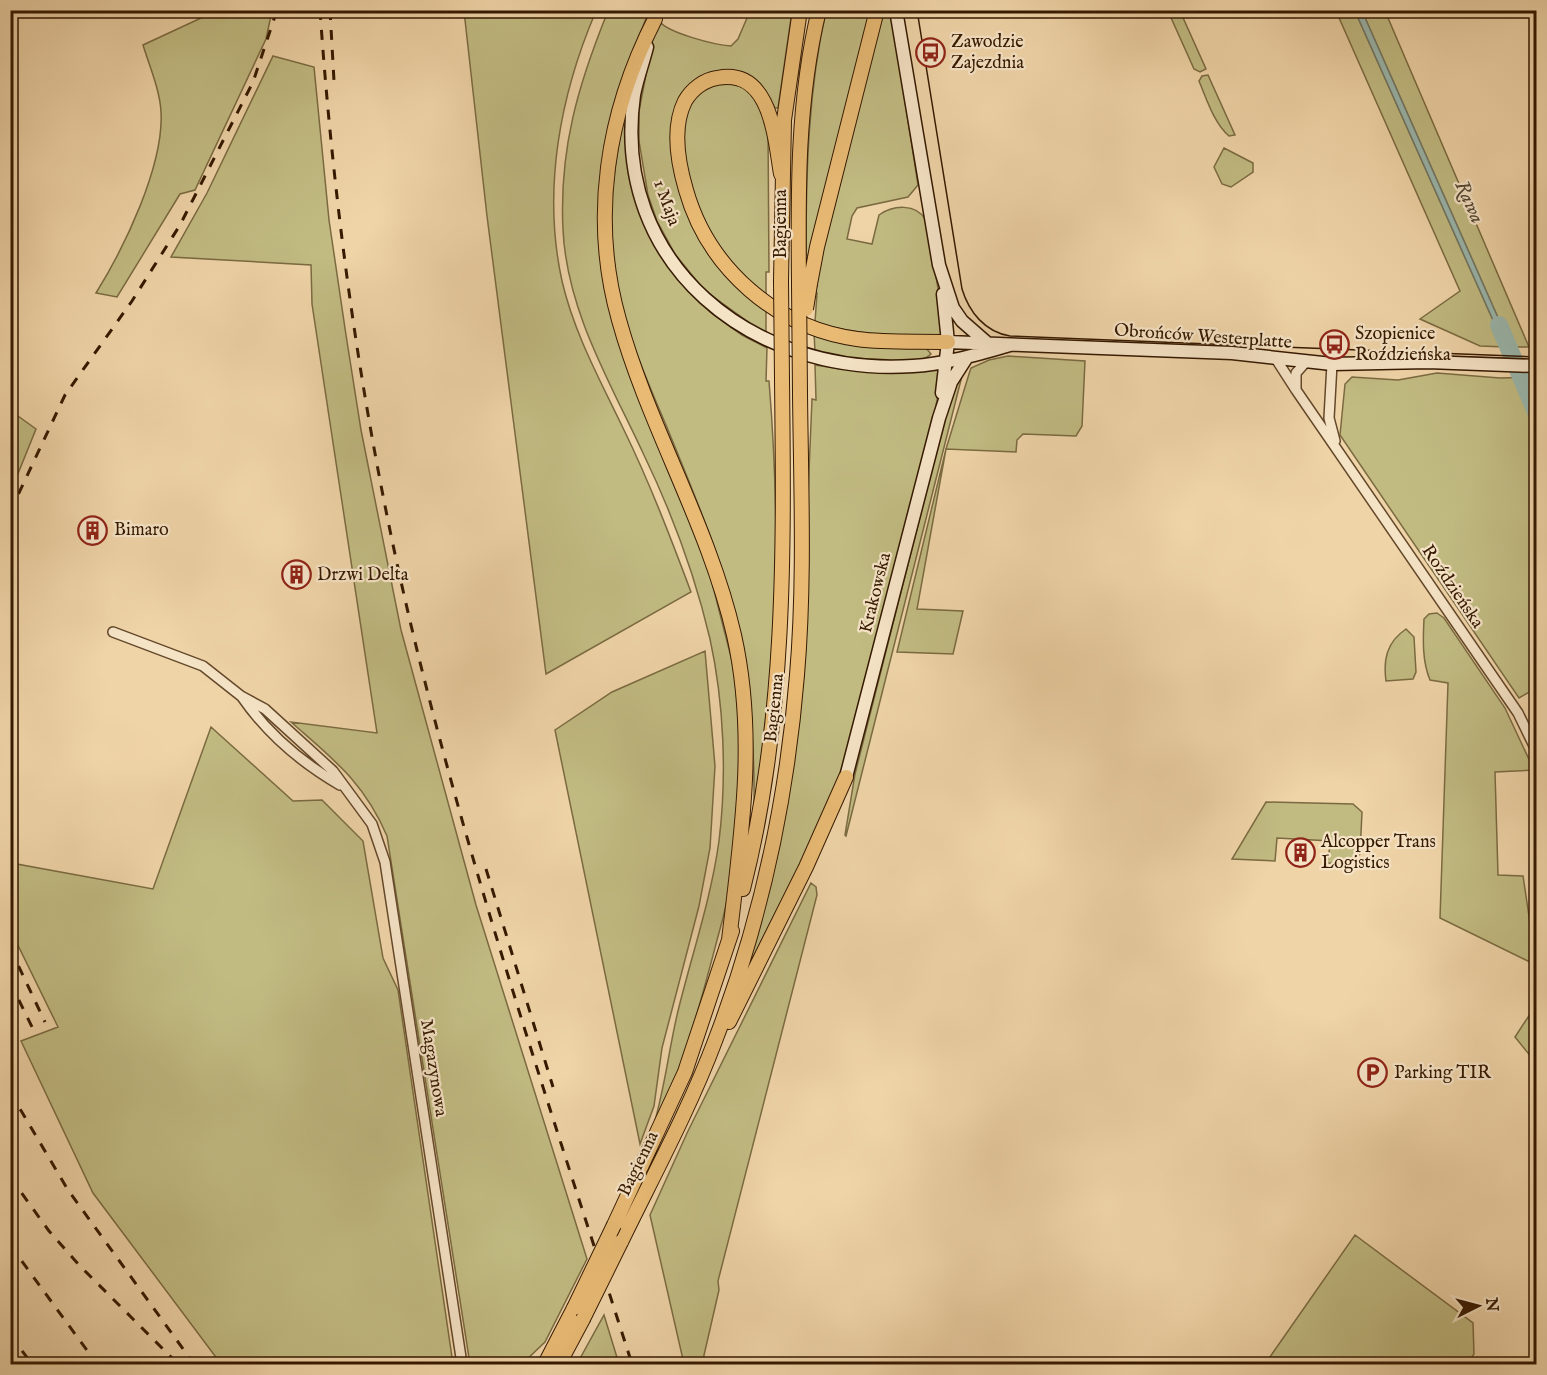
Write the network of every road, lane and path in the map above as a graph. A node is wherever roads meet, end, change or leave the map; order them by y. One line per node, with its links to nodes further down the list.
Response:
1 (800, 10): 6 (main road, Bagienna)
2 (819, 10): 8 (main road, Bagienna)
3 (877, 10): 8 (main road)
4 (896, 10): 7 (street)
5 (657, 15): 12 (street, 1 Maja); 25 (main road)
6 (781, 174): 9 (main road); 25 (main road, Bagienna, bridge)
7 (939, 265): 9 (street, Krakowska); 10 (street)
8 (805, 284): 26 (main road, Bagienna, bridge)
9 (948, 342): 10 (street, Obrońców Westerplatte); 15 (street, Krakowska)
10 (986, 342): 11 (street, Obrońców Westerplatte)
11 (1010, 345): 13 (street, Obrońców Westerplatte); 14 (street, Obrońców Westerplatte)
12 (786, 350): 15 (street, Obrońców Westerplatte)
13 (967, 357): 15 (street, Obrońców Westerplatte); 20 (street, Krakowska)
14 (1276, 359): 16 (street, Obrońców Westerplatte); 19 (street, Roździeńska)
15 (945, 362): 20 (street, Krakowska)
16 (1305, 363): 17 (street, Obrońców Westerplatte); 19 (street)
17 (1332, 364): 18 (street, Obrońców Westerplatte); 21 (street, Roździeńska)
18 (1530, 366)
19 (1296, 390): 21 (street, Roździeńska)
20 (939, 418): 24 (street, Krakowska)
21 (1336, 446): 23 (street, Roździeńska)
22 (113, 632): 28 (street, Magazynowa)
23 (1536, 750)
24 (846, 777): 26 (main road)
25 (729, 940): 27 (main road, Bagienna, bridge)
26 (716, 1041): 27 (main road, Bagienna, bridge)
27 (578, 1313): 29 (main road, Bagienna); 30 (main road, Bagienna)
28 (462, 1365)
29 (545, 1365)
30 (559, 1365)

